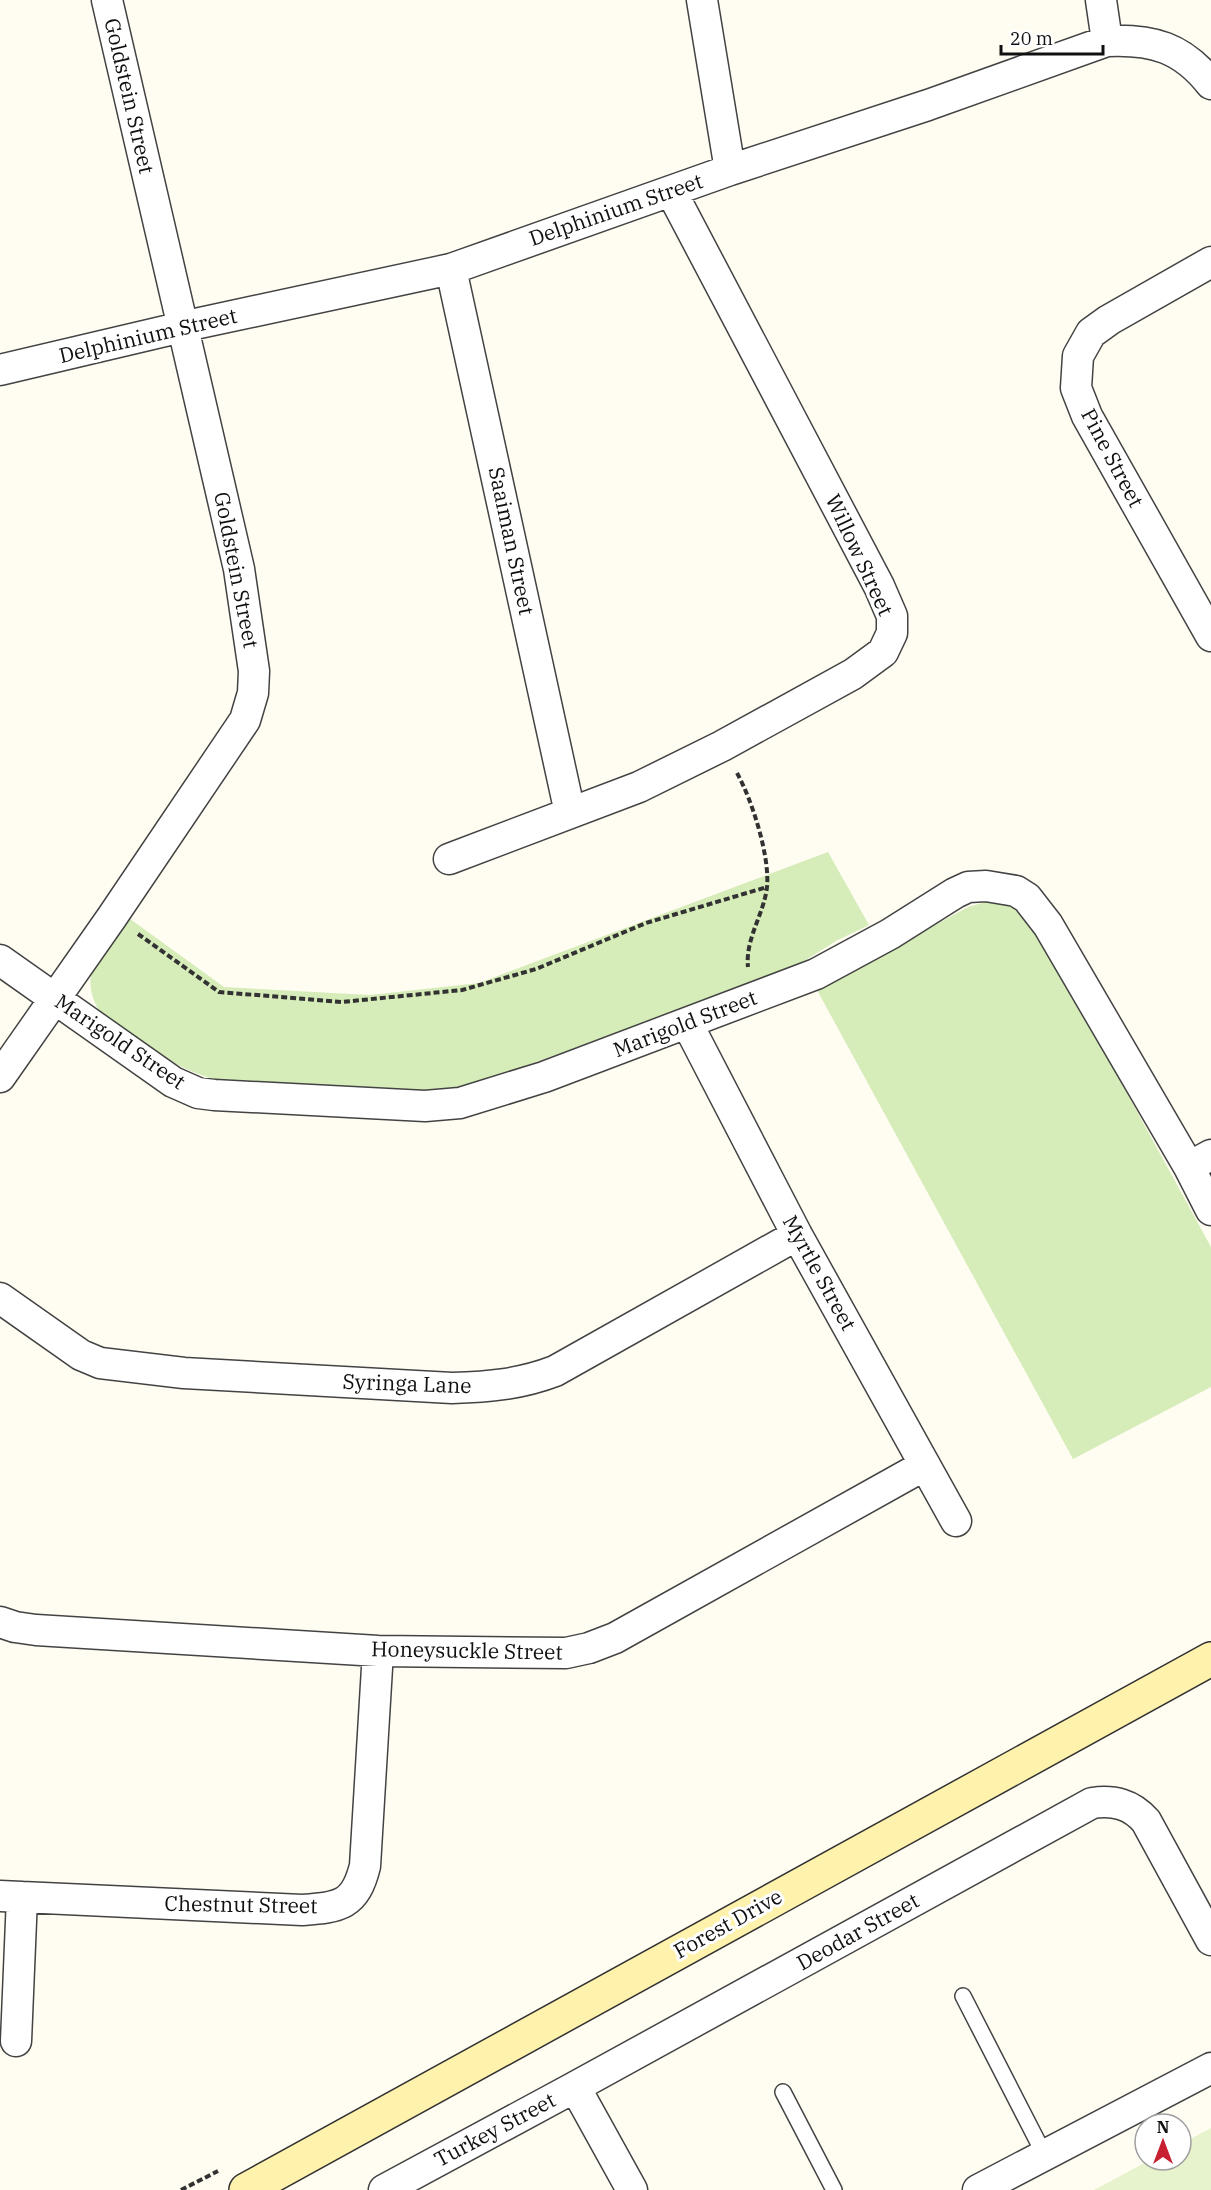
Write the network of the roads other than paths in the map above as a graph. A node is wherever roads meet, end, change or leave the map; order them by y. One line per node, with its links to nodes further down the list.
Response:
1 (107, 0): 10 (street, Goldstein Street)
2 (702, 0): 6 (street)
3 (1101, 0): 4 (street)
4 (1107, 40): 5 (street, Delphinium Street); 6 (street, Delphinium Street)
5 (1211, 84)
6 (730, 170): 7 (street, Delphinium Street)
7 (671, 191): 9 (street, Delphinium Street); 13 (street, Willow Street)
8 (1211, 262): 12 (street, Pine Street)
9 (451, 269): 10 (street, Delphinium Street); 13 (street, Saaiman Street)
10 (184, 327): 11 (street, Delphinium Street); 16 (street, Goldstein Street)
11 (0, 370)
12 (1211, 636)
13 (570, 813): 14 (street, Willow Street)
14 (448, 859)
15 (0, 960): 16 (street, Marigold Street)
16 (55, 999): 17 (street, Marigold Street); 18 (street, Goldstein Street)
17 (687, 1023): 19 (street, Marigold Street); 21 (street, Myrtle Street)
18 (0, 1077)
19 (1200, 1161): 20 (street, Marigold Street)
20 (1211, 1210)
21 (797, 1235): 22 (street, Syringa Lane); 23 (street, Myrtle Street)
22 (0, 1298)
23 (925, 1465): 24 (street, Myrtle Street); 26 (street, Honeysuckle Street)
24 (956, 1521)
25 (0, 1622): 26 (street, Honeysuckle Street)
26 (378, 1651): 28 (street, Chestnut Street)
27 (1211, 1659): 36 (street, Forest Drive)
28 (11, 1897): 31 (street, Chestnut Street)
29 (1207, 1925): 33 (street, Deodar Street)
30 (963, 1996): 35 (lane)
31 (16, 2041)
32 (1211, 2068): 35 (street)
33 (575, 2087): 37 (street, Turkey Street); 38 (street)
34 (783, 2092): 39 (lane)
35 (1044, 2154): 40 (street)
36 (246, 2190)
37 (384, 2190)
38 (632, 2190)
39 (834, 2190)
40 (978, 2190)

